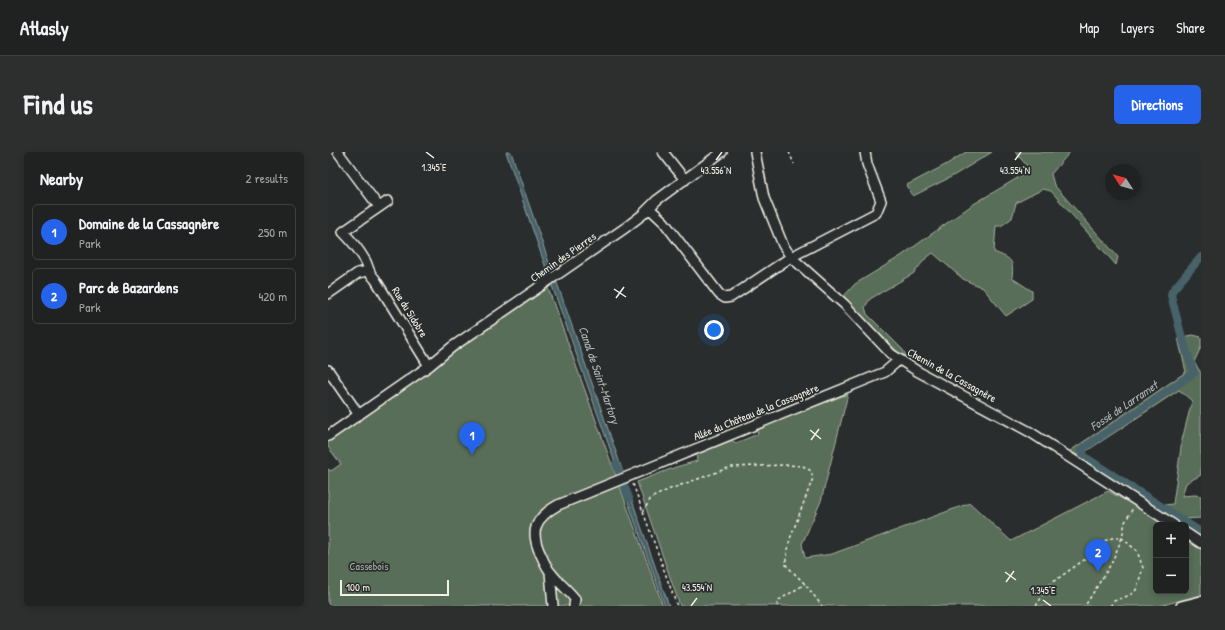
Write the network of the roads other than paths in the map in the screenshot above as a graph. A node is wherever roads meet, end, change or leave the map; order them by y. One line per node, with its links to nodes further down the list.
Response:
1 (338, 152): 8 (street)
2 (663, 152): 6 (street)
3 (755, 152): 10 (street, Chemin de la Cassagnère)
4 (865, 152): 10 (street)
5 (719, 153): 6 (street, Chemin des Pierres)
6 (685, 180): 9 (street, Chemin des Pierres)
7 (388, 201): 8 (street)
8 (377, 204): 11 (street, Rue du Sidobre)
9 (649, 208): 10 (street); 14 (street, Chemin des Pierres)
10 (791, 257): 13 (street, Chemin de la Cassagnère)
11 (368, 271): 12 (street); 14 (street, Rue du Sidobre)
12 (328, 294)
13 (899, 360): 18 (street, Chemin de la Cassagnère); 21 (street, Allée du Château de la Cassagnère)
14 (429, 366): 16 (street, Chemin des Pierres)
15 (328, 370): 16 (street)
16 (359, 415): 17 (street, Chemin des Pierres)
17 (328, 436)
18 (1169, 522)
19 (1189, 535): 20 (street)
20 (1201, 543)
21 (550, 572): 23 (street); 24 (street)
22 (1201, 600): 25 (street)
23 (553, 606)
24 (574, 606)
25 (1181, 606)

